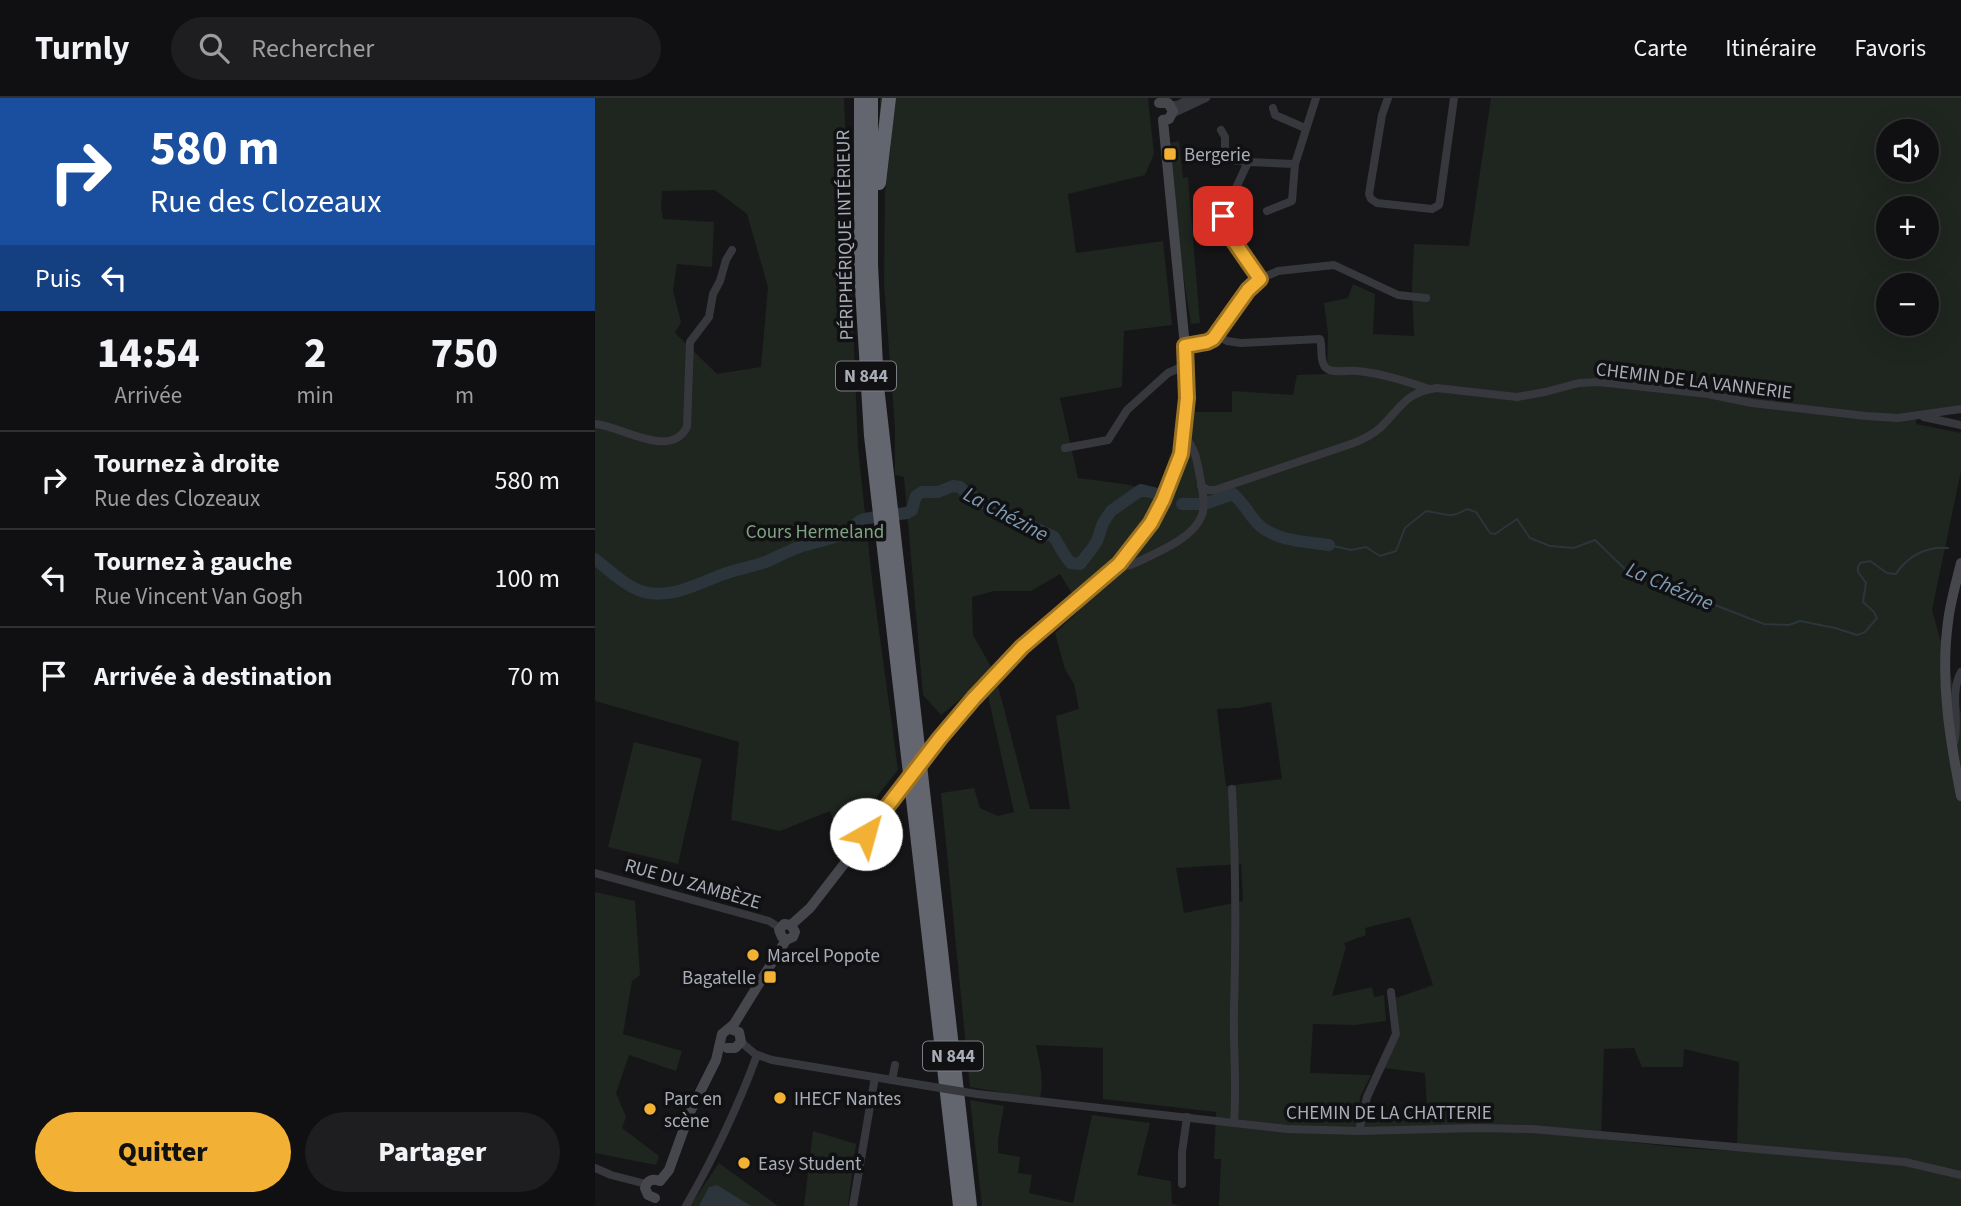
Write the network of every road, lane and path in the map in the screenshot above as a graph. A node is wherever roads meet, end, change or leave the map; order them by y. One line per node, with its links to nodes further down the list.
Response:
1 (861, 98): 30 (highway, PÉRIPHÉRIQUE INTÉRIEUR / N 844)
2 (871, 98): 15 (highway, N 844)
3 (889, 98): 15 (highway)
4 (1192, 98): 9 (street)
5 (1206, 98): 9 (street)
6 (1316, 98): 11 (street)
7 (1388, 98): 8 (street)
8 (1454, 98)
9 (1165, 108): 21 (street)
10 (1273, 108): 11 (street)
11 (1305, 128): 14 (street)
12 (1221, 130): 13 (street)
13 (1248, 162): 14 (street); 18 (street)
14 (1295, 164): 16 (street)
15 (870, 206): 30 (highway, N 844)
16 (1267, 211)
17 (732, 250): 26 (street)
18 (1260, 279): 19 (street); 20 (street)
19 (1426, 298)
20 (1216, 335): 21 (street); 23 (street, CHEMIN DE LA VANNERIE)
21 (1185, 346): 22 (street)
22 (1186, 365): 28 (street); 29 (street)
23 (1430, 389): 25 (street, CHEMIN DE LA VANNERIE); 31 (street)
24 (1961, 409): 25 (street, CHEMIN DE LA VANNERIE)
25 (1918, 416): 27 (street)
26 (595, 424)
27 (1961, 425)
28 (1184, 437): 31 (street); 34 (street)
29 (1065, 447)
30 (881, 478): 32 (highway, PÉRIPHÉRIQUE INTÉRIEUR / N 844)
31 (1201, 486): 34 (street)
32 (888, 540): 60 (highway, PÉRIPHÉRIQUE INTÉRIEUR / N 844); 61 (highway, N 844)
33 (1961, 563): 36 (street)
34 (1119, 564): 40 (street, bridge)
35 (1961, 672): 36 (street)
36 (1952, 749): 38 (street)
37 (1232, 789): 50 (street)
38 (1961, 796)
39 (595, 873): 40 (street, RUE DU ZAMBÈZE)
40 (786, 926): 42 (street)
41 (1391, 992): 51 (street)
42 (730, 1029): 43 (street); 44 (street)
43 (741, 1042): 44 (street); 45 (street, CHEMIN DE LA CHATTERIE)
44 (724, 1045): 54 (street)
45 (757, 1055): 47 (street, CHEMIN DE LA CHATTERIE); 58 (street)
46 (895, 1065): 48 (street)
47 (875, 1077): 48 (street, CHEMIN DE LA CHATTERIE); 59 (street)
48 (892, 1080): 49 (street, CHEMIN DE LA CHATTERIE, bridge)
49 (1187, 1117): 50 (street, CHEMIN DE LA CHATTERIE); 56 (street)
50 (1234, 1122): 51 (street, CHEMIN DE LA CHATTERIE)
51 (1359, 1131): 53 (street, CHEMIN DE LA CHATTERIE)
52 (595, 1168): 55 (street)
53 (1961, 1175)
54 (660, 1181): 55 (street); 57 (street)
55 (646, 1184): 57 (street)
56 (1182, 1184)
57 (655, 1202)
58 (686, 1206)
59 (853, 1206)
60 (960, 1206)
61 (970, 1206)

